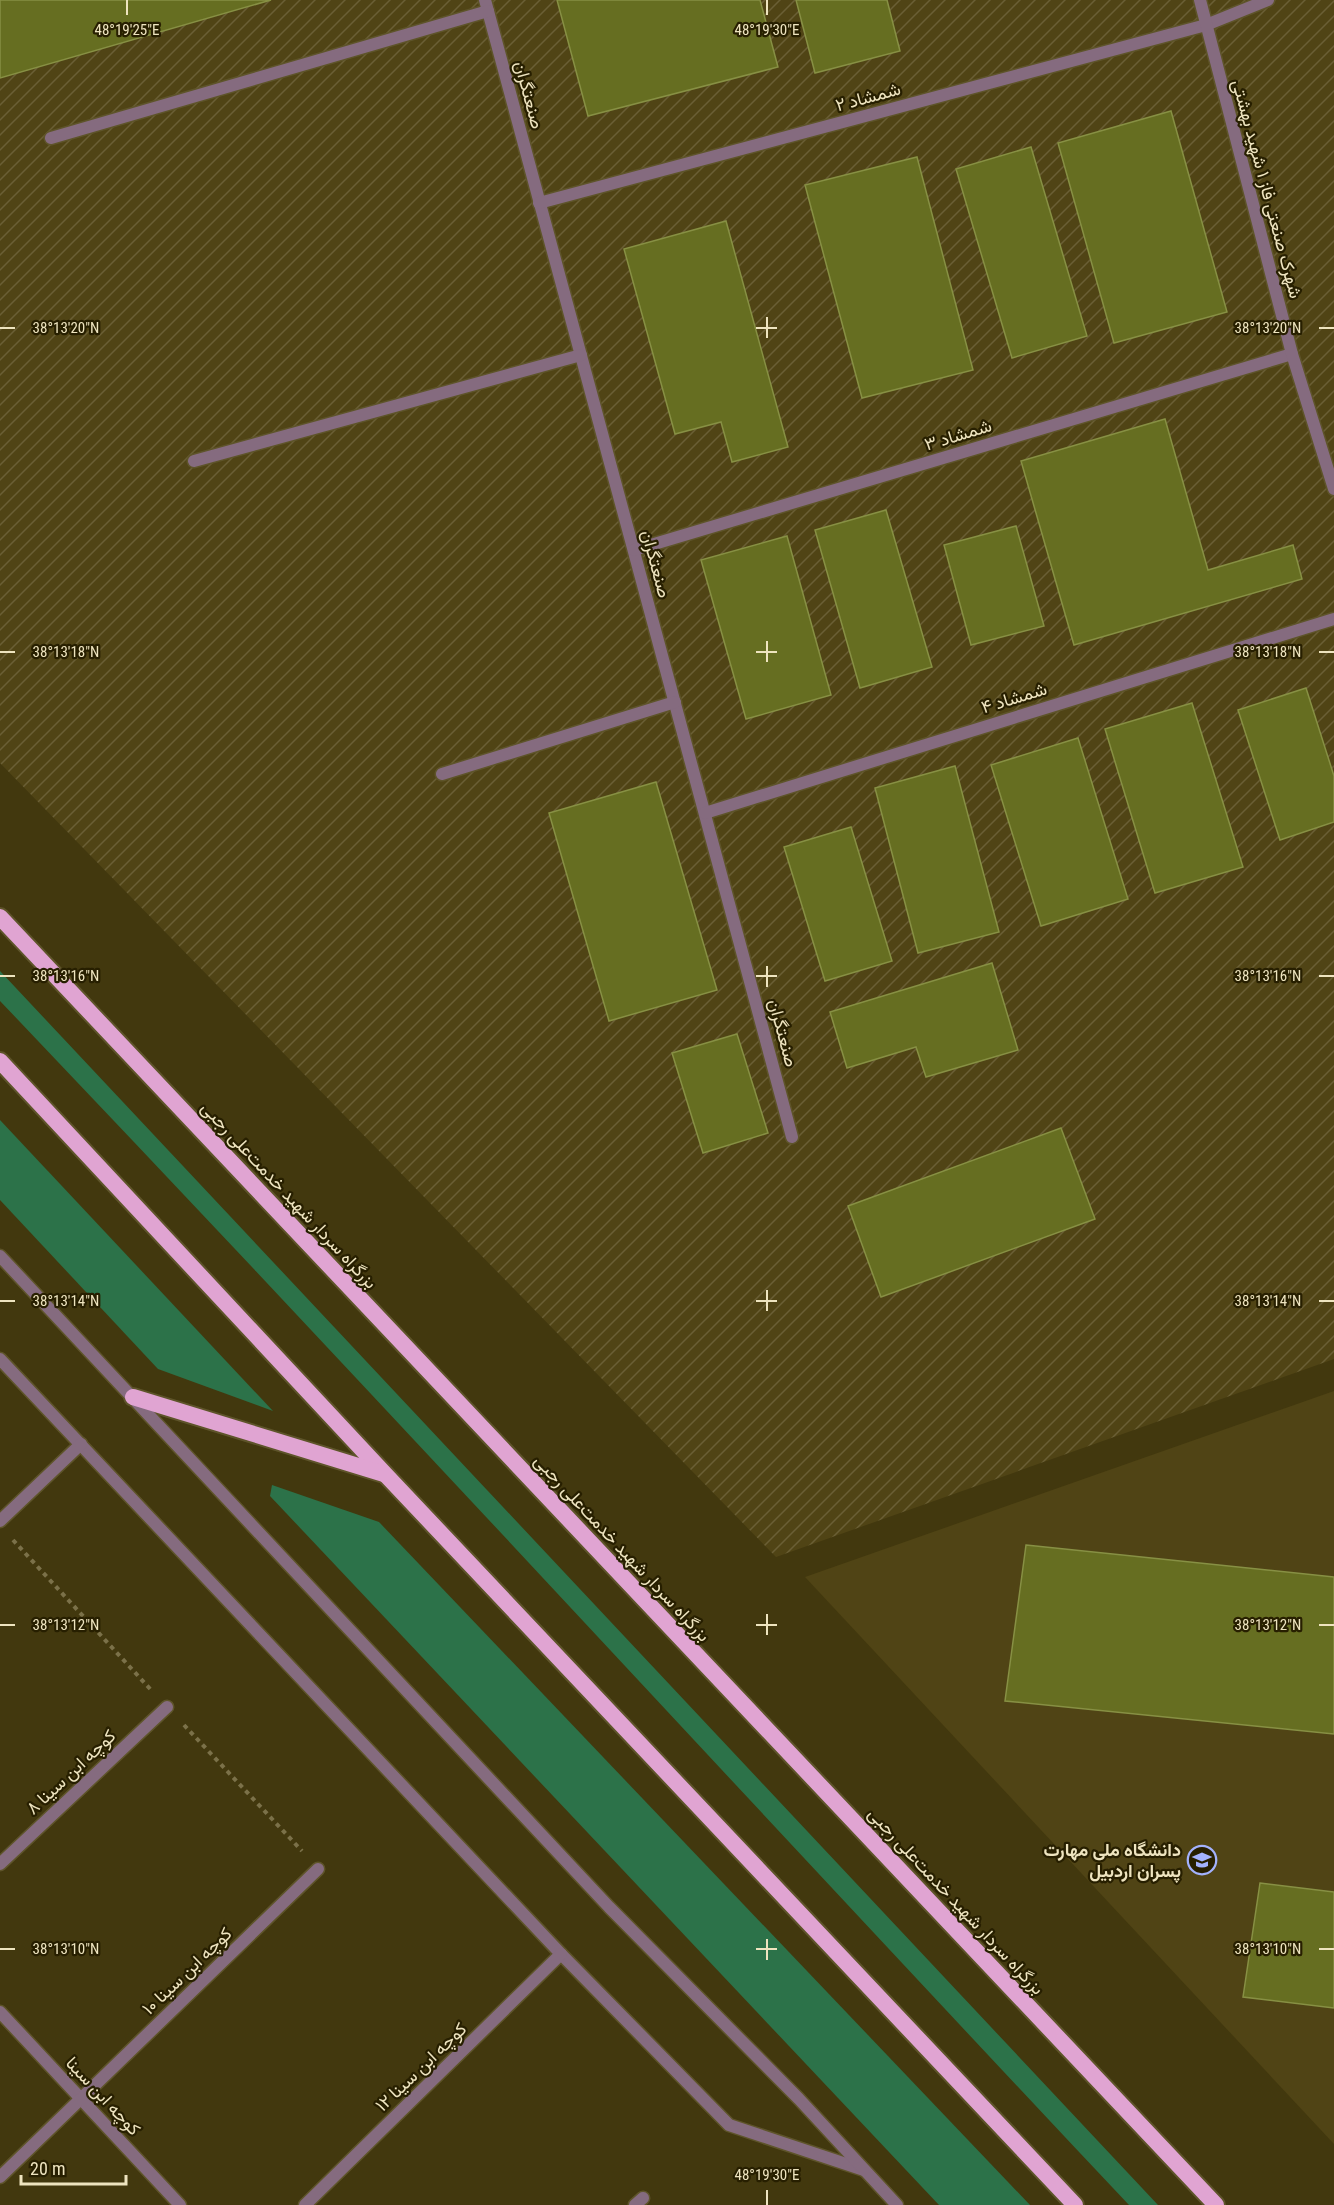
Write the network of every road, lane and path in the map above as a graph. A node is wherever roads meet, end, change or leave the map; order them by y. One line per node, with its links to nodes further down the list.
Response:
1 (1200, 0): 4 (street, شهرک صنعتی فاز ۱ شهید بهشتی)
2 (1268, 0): 4 (street, شمشاد ۲)
3 (486, 6): 5 (street); 6 (street, صنعتگران)
4 (1206, 25): 6 (street, شمشاد ۲); 7 (street, شهرک صنعتی فاز ۱ شهید بهشتی)
5 (51, 138)
6 (539, 203): 8 (street, صنعتگران)
7 (1292, 354): 10 (street, شهرک صنعتی فاز ۱ شهید بهشتی); 11 (street, شمشاد ۳)
8 (581, 355): 9 (street); 11 (street, صنعتگران)
9 (194, 461)
10 (1334, 489)
11 (634, 550): 13 (street, صنعتگران)
12 (1334, 619): 15 (street, شمشاد ۴)
13 (675, 702): 14 (street); 15 (street, صنعتگران)
14 (442, 774)
15 (705, 813): 18 (street, صنعتگران)
16 (0, 918): 38 (highway, بزرگراه سردار شهید خدمت‌علی رجبی)
17 (0, 1061): 23 (highway)
18 (792, 1137)
19 (0, 1256): 21 (street)
20 (0, 1359): 22 (street)
21 (133, 1396): 23 (highway); 31 (street)
22 (81, 1444): 24 (street); 28 (street)
23 (385, 1474): 33 (highway)
24 (0, 1521)
25 (167, 1707): 26 (street, کوچه ابن سینا ۸)
26 (0, 1864)
27 (318, 1869): 30 (street, کوچه ابن سینا ۱۰)
28 (561, 1954): 31 (street); 36 (street, کوچه ابن سینا ۱۲)
29 (0, 2012): 30 (street, کوچه ابن سینا)
30 (81, 2099): 32 (street, کوچه ابن سینا ۱۰); 35 (street, کوچه ابن سینا)
31 (864, 2169): 34 (street)
32 (0, 2177)
33 (1060, 2197): 37 (highway)
34 (895, 2204)
35 (180, 2205)
36 (305, 2205)
37 (1075, 2205)
38 (1216, 2205)

